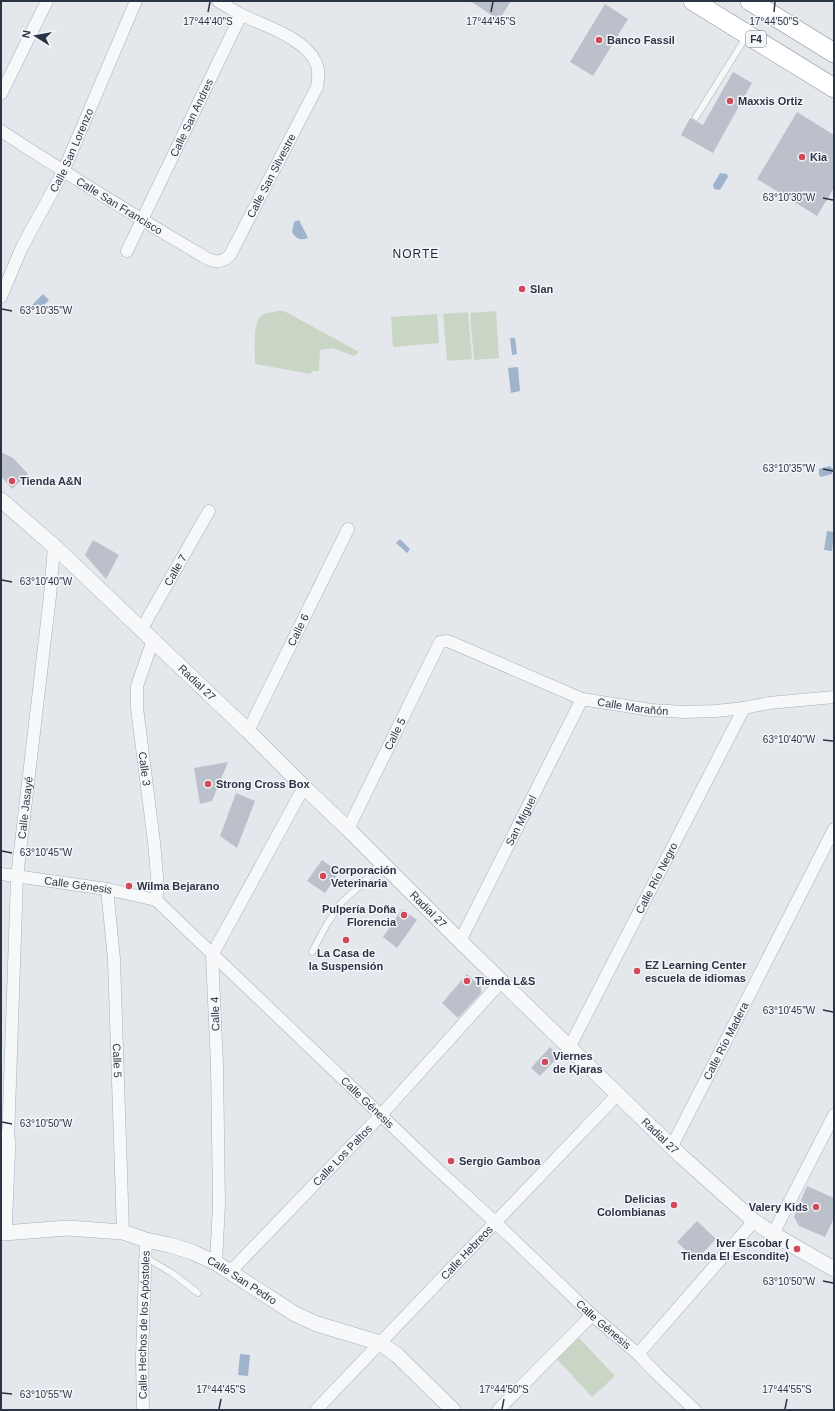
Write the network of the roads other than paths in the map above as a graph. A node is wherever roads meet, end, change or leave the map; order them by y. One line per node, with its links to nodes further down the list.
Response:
1 (47, 1): 10 (street)
2 (136, 1): 13 (street, Calle San Lorenzo)
3 (218, 1): 6 (street)
4 (693, 1): 7 (highway, F4)
5 (750, 1): 8 (highway)
6 (241, 15): 14 (street, Calle San Andres); 16 (street, Calle San Silvestre)
7 (748, 34): 9 (highway, F4); 11 (lane)
8 (834, 51)
9 (834, 88)
10 (1, 94)
11 (696, 117)
12 (1, 131): 13 (street, Calle San Francisco)
13 (64, 172): 14 (street, Calle San Francisco); 17 (street, Calle San Lorenzo)
14 (142, 221): 15 (street, Calle San Andres); 16 (street, Calle San Francisco)
15 (127, 251)
16 (221, 262)
17 (1, 297)
18 (1, 500): 21 (street, Radial 27)
19 (209, 511): 22 (street, Calle 7)
20 (348, 529): 28 (street, Calle 6)
21 (54, 546): 22 (street, Radial 27); 34 (street, Calle Jasayé)
22 (141, 630): 23 (street, Radial 27)
23 (153, 640): 28 (street, Radial 27); 36 (street, Calle 3)
24 (443, 641): 26 (street, Calle Marañón); 30 (street, Calle 5)
25 (834, 697): 27 (street, Calle Marañón)
26 (582, 699): 27 (street, Calle Marañón); 37 (street, San Miguel)
27 (744, 708): 41 (street, Calle Río Negro)
28 (248, 731): 29 (street, Radial 27)
29 (304, 787): 30 (street, Radial 27); 39 (street)
30 (348, 828): 32 (street, Radial 27)
31 (834, 829): 46 (street, Calle Río Madera)
32 (381, 862): 37 (street, Radial 27); 38 (lane)
33 (1, 874): 34 (street, Calle Génesis)
34 (17, 877): 35 (street, Calle Génesis); 45 (street, Calle Jasayé)
35 (108, 889): 36 (street, Calle Génesis); 49 (street, Calle 5)
36 (156, 900): 39 (street, Calle Génesis)
37 (460, 941): 40 (street, Radial 27)
38 (312, 952)
39 (212, 955): 44 (street, Calle Génesis); 54 (street, Calle 4)
40 (501, 982): 41 (street, Radial 27); 44 (street, Calle Los Paltos)
41 (569, 1048): 42 (street, Radial 27)
42 (618, 1094): 46 (street, Radial 27); 48 (street, Calle Hebreos)
43 (834, 1115): 51 (street)
44 (381, 1116): 48 (street, Calle Génesis); 56 (street, Calle Los Paltos)
45 (5, 1139): 50 (street)
46 (672, 1146): 47 (street, Radial 27)
47 (754, 1221): 51 (street, Radial 27); 60 (street)
48 (495, 1222): 58 (street, Calle Génesis); 59 (street, Calle Hebreos)
49 (122, 1232): 50 (street, Calle San Pedro); 52 (street, Calle San Pedro)
50 (3, 1233)
51 (773, 1234): 55 (street, Radial 27)
52 (146, 1240): 53 (street, Calle Hechos de los Apóstoles); 54 (street, Calle San Pedro)
53 (145, 1257): 57 (lane); 61 (street, Calle Hechos de los Apóstoles)
54 (216, 1263): 56 (street, Calle San Pedro)
55 (834, 1269)
56 (230, 1272): 59 (street, Calle San Pedro)
57 (198, 1292)
58 (592, 1315): 60 (street, Calle Génesis); 64 (street)
59 (380, 1342): 62 (street, Calle Hebreos); 63 (street, Calle San Pedro)
60 (638, 1354): 65 (street, Calle Génesis)
61 (143, 1410)
62 (316, 1410)
63 (453, 1410)
64 (498, 1410)
65 (694, 1410)

